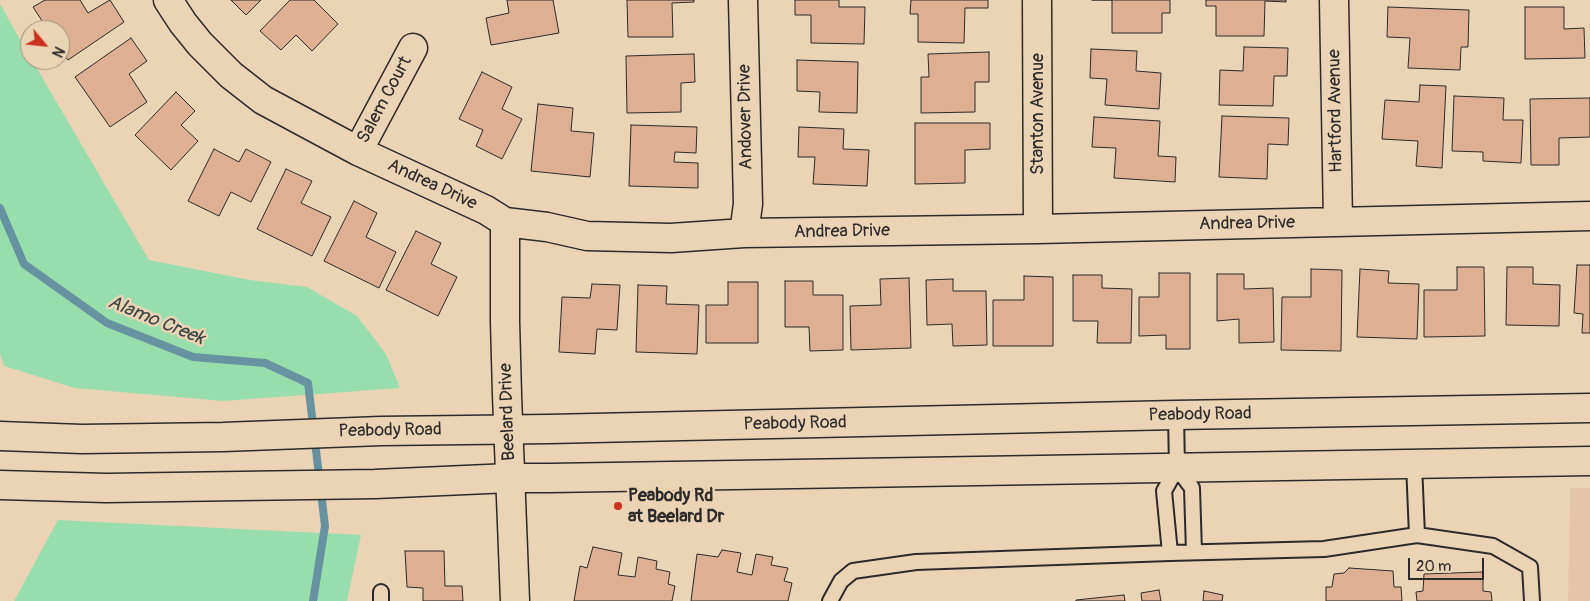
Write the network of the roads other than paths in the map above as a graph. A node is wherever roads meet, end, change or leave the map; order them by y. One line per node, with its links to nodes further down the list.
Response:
1 (168, 0): 6 (main road, Andrea Drive)
2 (743, 0): 11 (main road, Andover Drive)
3 (1037, 0): 10 (main road, Stanton Avenue)
4 (1334, 0): 8 (main road, Hartford Avenue)
5 (413, 48): 6 (main road, Salem Court)
6 (358, 151): 9 (main road, Andrea Drive)
7 (1590, 216): 8 (main road, Andrea Drive)
8 (1338, 221): 10 (main road, Andrea Drive)
9 (505, 222): 11 (main road, Andrea Drive); 14 (main road, Beelard Drive)
10 (1038, 229): 11 (main road, Andrea Drive)
11 (744, 233)
12 (1590, 408): 13 (main road, Peabody Road)
13 (1176, 415): 14 (main road, Peabody Road); 18 (lane)
14 (508, 429): 15 (main road, Peabody Road); 19 (main road, Beelard Drive)
15 (2, 431)
16 (1590, 461): 17 (main road)
17 (1414, 464): 18 (main road); 21 (lane)
18 (1177, 468): 19 (main road); 22 (lane); 23 (lane)
19 (510, 478): 20 (main road); 24 (main road, Beelard Drive)
20 (0, 485)
21 (1417, 535): 22 (lane); 26 (lane)
22 (1194, 552): 23 (lane)
23 (1170, 553): 25 (lane)
24 (516, 601)
25 (830, 601)
26 (1532, 601)

